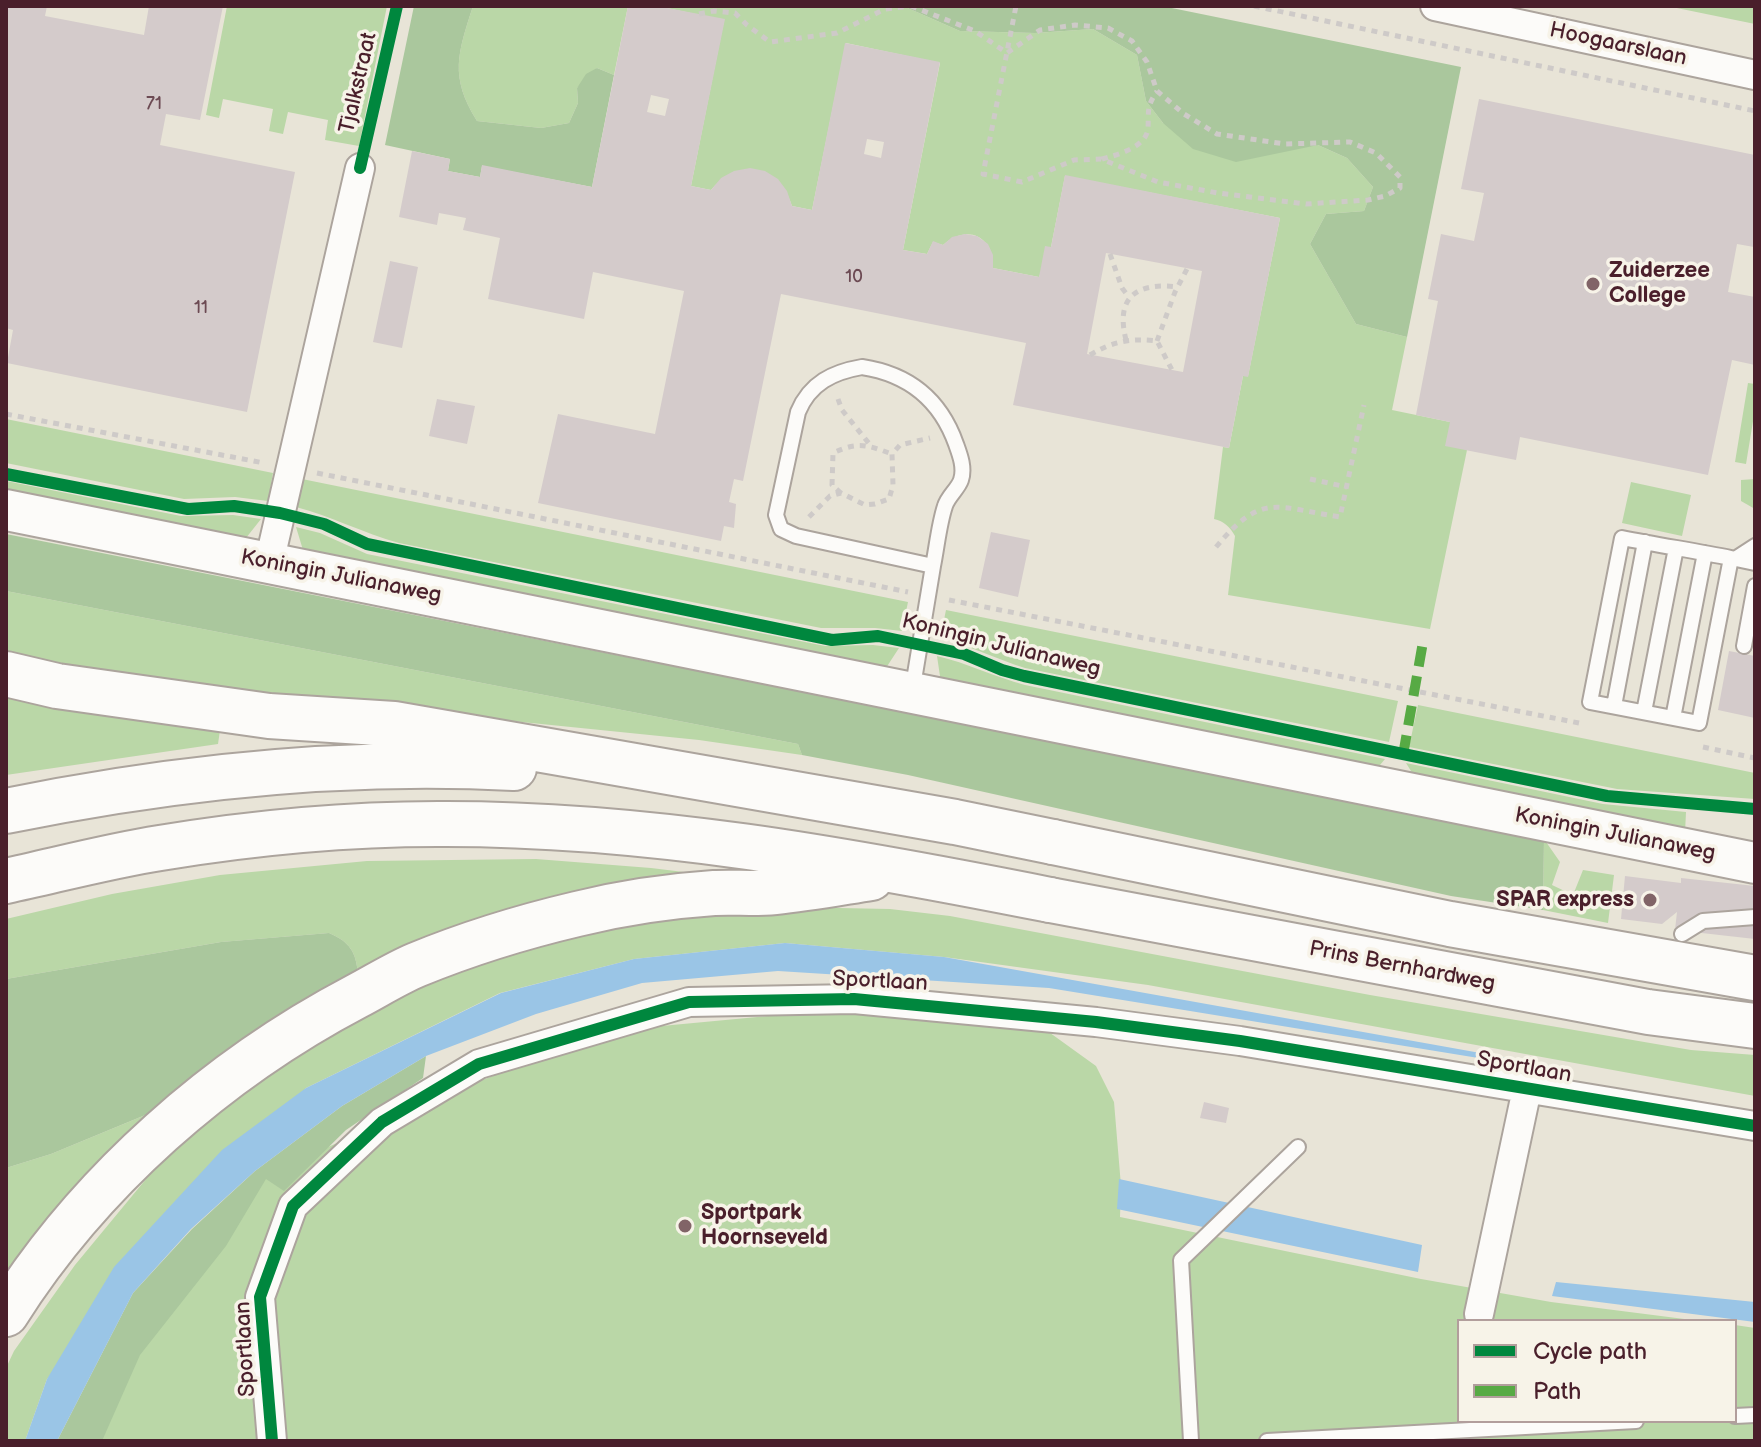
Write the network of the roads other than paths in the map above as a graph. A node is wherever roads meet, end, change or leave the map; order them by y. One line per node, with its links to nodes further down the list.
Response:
1 (1435, 6): 2 (street, Hoogaarslaan)
2 (1473, 10): 3 (street, Hoogaarslaan)
3 (1755, 75)
4 (360, 168): 11 (street, Tjalkstraat)
5 (6, 510): 11 (main road, Koningin Julianaweg)
6 (1645, 542): 8 (lane); 18 (lane); 18 (lane)
7 (1755, 546): 10 (lane)
8 (1676, 548): 9 (lane); 19 (lane)
9 (1705, 553): 10 (lane); 20 (lane)
10 (1733, 559): 12 (lane); 20 (lane)
11 (269, 563): 17 (main road, Koningin Julianaweg)
12 (1755, 563)
13 (933, 566): 13 (lane, Koningin Julianaweg); 17 (lane, Koningin Julianaweg)
14 (1755, 586): 15 (lane)
15 (1744, 646)
16 (6, 674): 21 (main road)
17 (911, 692): 23 (main road, Koningin Julianaweg)
18 (1614, 706): 19 (lane)
19 (1644, 712): 20 (lane)
20 (1673, 718)
21 (736, 785): 22 (main road); 28 (main road)
22 (6, 811)
23 (1755, 863)
24 (909, 872): 25 (main road, Prins Bernhardweg); 30 (main road, Prins Bernhardweg); 34 (main road)
25 (6, 881)
26 (1755, 917): 27 (lane)
27 (1682, 934): 28 (main road)
28 (1633, 957): 29 (main road)
29 (1755, 978)
30 (1755, 1026)
31 (1527, 1089): 32 (street, Sportlaan); 35 (street); 37 (street, Sportlaan)
32 (1755, 1126)
33 (1298, 1147): 38 (lane)
34 (6, 1314)
35 (1479, 1314)
36 (1599, 1423): 39 (lane)
37 (272, 1441)
38 (1191, 1441)
39 (1267, 1441)

